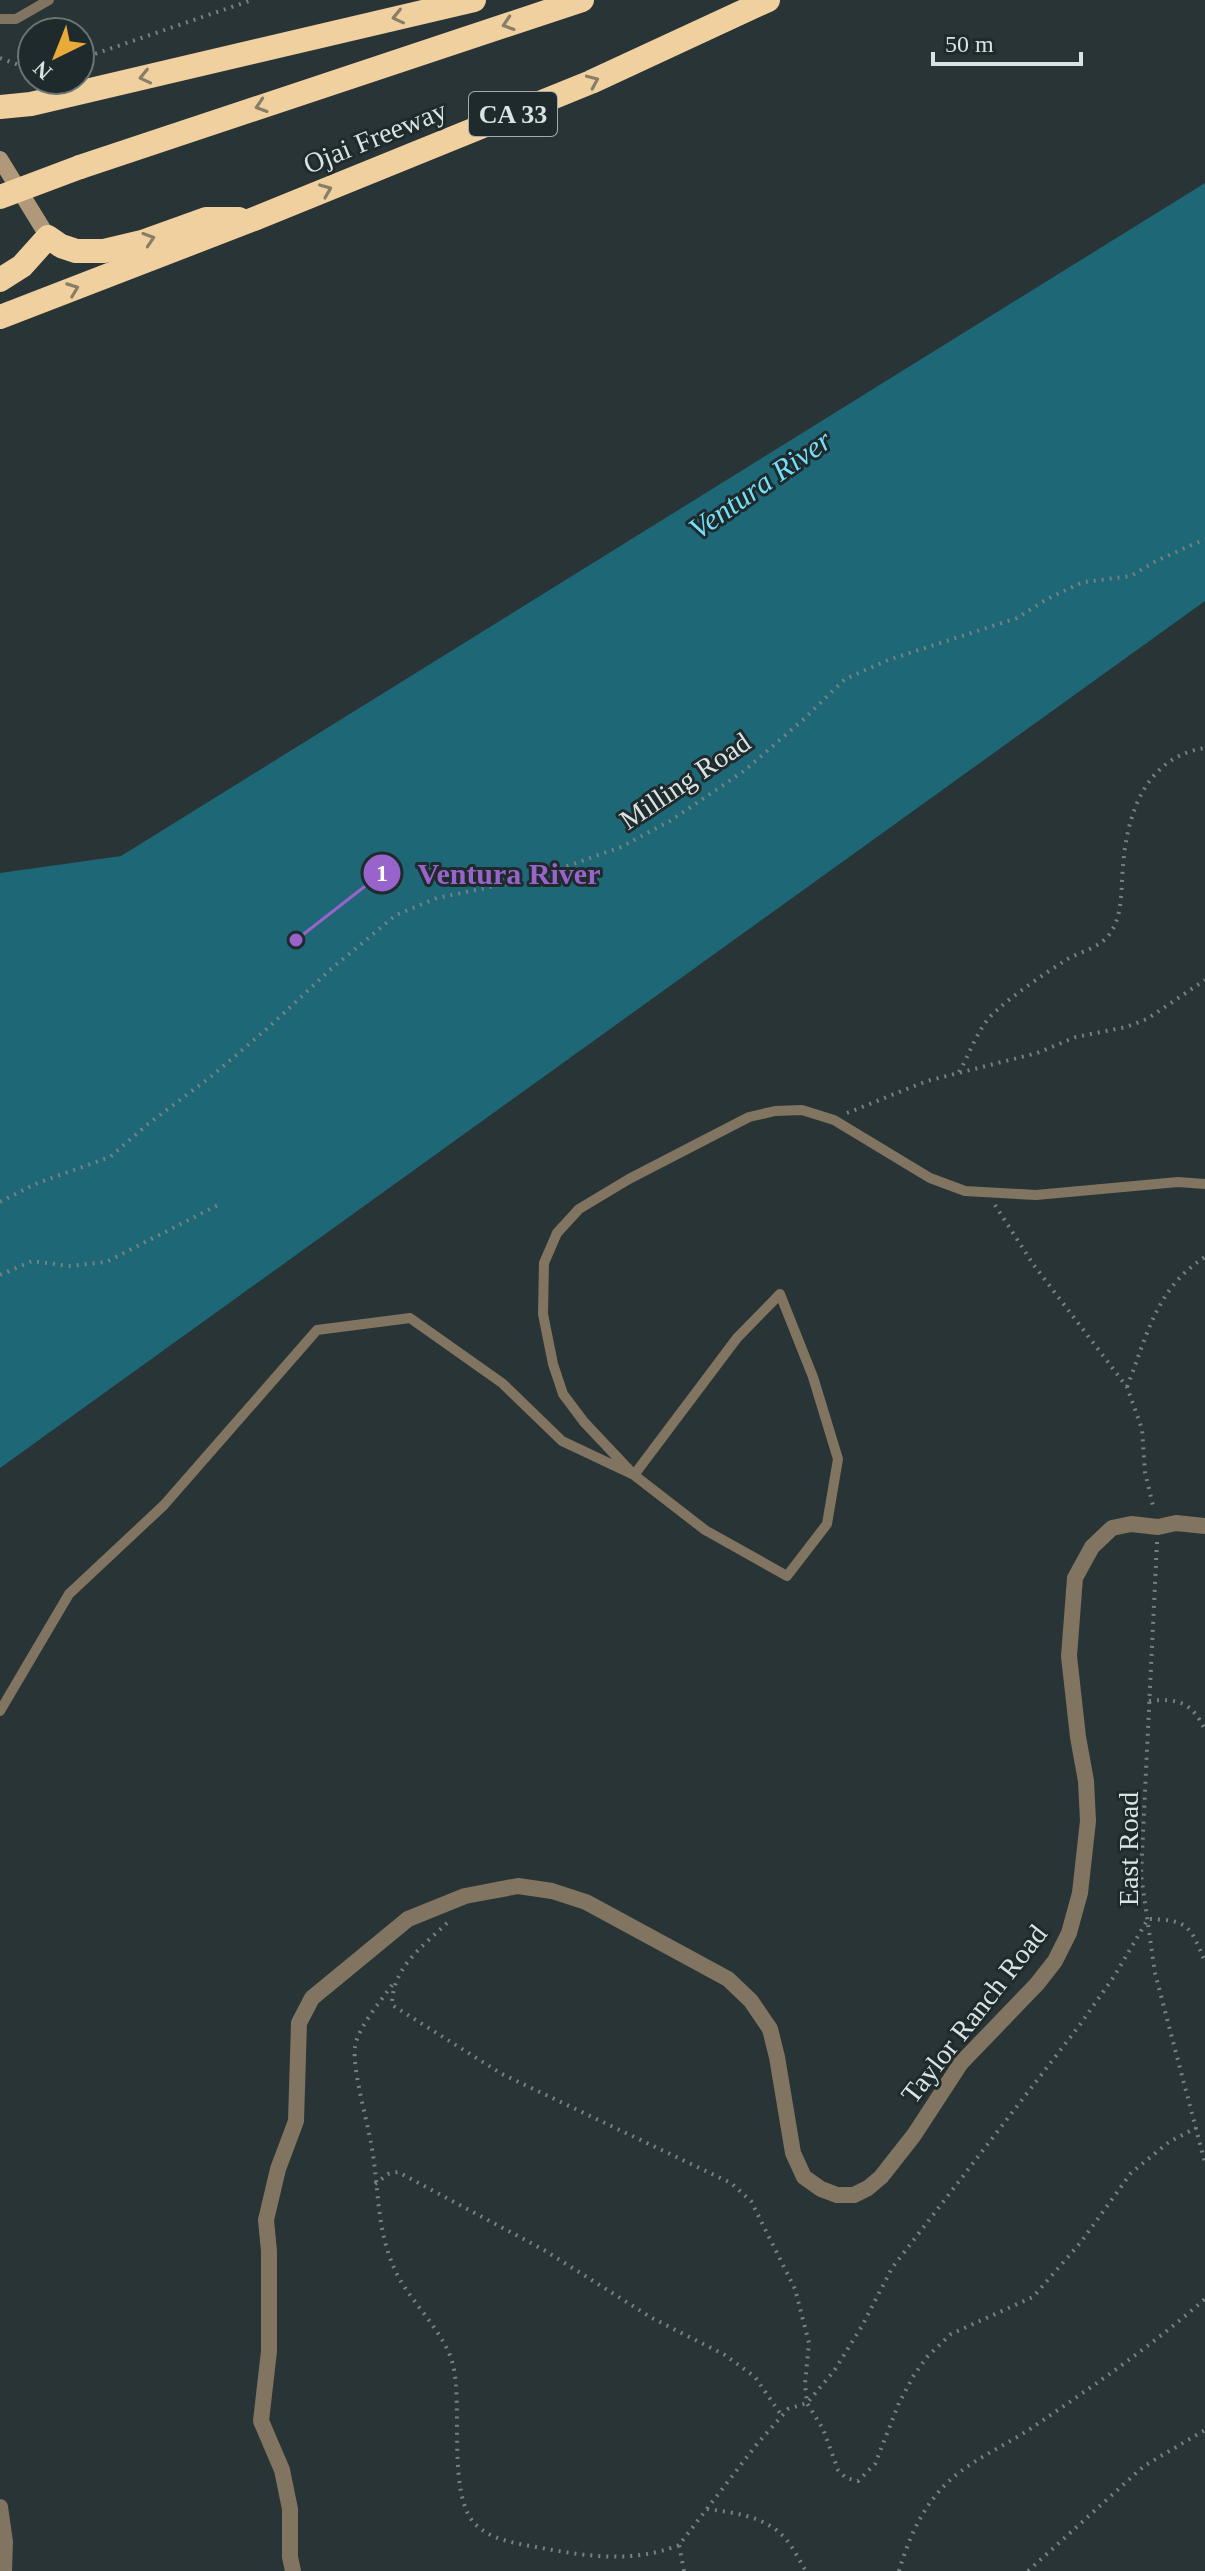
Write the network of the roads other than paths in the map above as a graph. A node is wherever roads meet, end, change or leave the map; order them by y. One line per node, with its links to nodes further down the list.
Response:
1 (49, 0): 5 (lane)
2 (474, 0): 6 (highway, one-way to 6)
3 (582, 0): 8 (highway, one-way to 8, bridge)
4 (768, 0): 9 (highway, Ojai Freeway / CA 33, one-way to 4)
5 (0, 19)
6 (0, 107)
7 (0, 159): 10 (main road)
8 (0, 197)
9 (254, 219): 10 (highway, one-way to 9); 12 (highway, Ojai Freeway / CA 33, one-way to 9)
10 (48, 237): 11 (highway)
11 (0, 280)
12 (0, 317)
13 (1205, 1184): 14 (lane)
14 (634, 1475): 14 (lane); 16 (lane)
15 (1205, 1526): 19 (street, Taylor Ranch Road)
16 (0, 1711)
17 (0, 2507): 18 (street)
18 (4, 2571)
19 (293, 2571)

